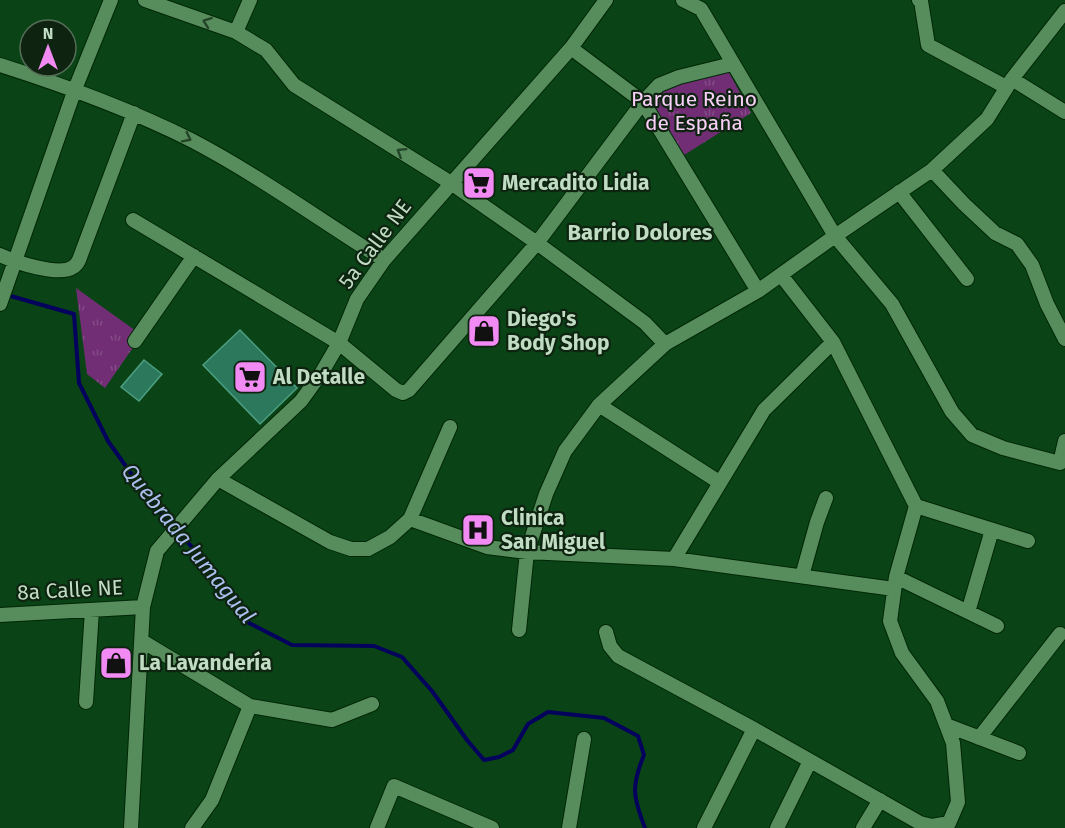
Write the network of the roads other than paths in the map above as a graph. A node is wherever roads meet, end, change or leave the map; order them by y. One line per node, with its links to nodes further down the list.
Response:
1 (111, 0): 15 (street)
2 (145, 0): 7 (street)
3 (250, 0): 10 (street)
4 (606, 0): 11 (street, 5a Calle NE)
5 (683, 0): 8 (street)
6 (919, 0): 14 (street)
7 (160, 2): 10 (street, one-way to 7)
8 (703, 5): 12 (street)
9 (1065, 11): 14 (street)
10 (236, 32): 20 (street, one-way to 10)
11 (571, 48): 16 (street); 20 (street, 5a Calle NE)
12 (732, 64): 16 (street); 23 (street)
13 (0, 65): 15 (street)
14 (1009, 83): 17 (street); 19 (street)
15 (75, 89): 18 (street); 28 (street)
16 (643, 102): 24 (street); 31 (street)
17 (1065, 112)
18 (134, 113): 27 (street, one-way to 27); 28 (street)
19 (932, 170): 21 (street); 33 (street)
20 (451, 183): 24 (street); 27 (street, 5a Calle NE)
21 (899, 192): 23 (street); 30 (street)
22 (133, 220): 26 (street)
23 (835, 236): 29 (street); 40 (street)
24 (537, 243): 36 (street); 37 (street)
25 (0, 255): 28 (street)
26 (194, 256): 34 (street); 36 (street)
27 (384, 260): 36 (street, 5a Calle NE)
28 (14, 261): 32 (street)
29 (781, 275): 31 (street); 35 (street)
30 (967, 279)
31 (758, 291): 37 (street)
32 (0, 303)
33 (1065, 339)
34 (135, 341)
35 (833, 342): 42 (street); 44 (street)
36 (339, 343): 41 (street, 5a Calle NE)
37 (665, 344): 38 (street)
38 (599, 405): 42 (street); 48 (street)
39 (450, 427): 45 (street)
40 (1065, 441)
41 (218, 479): 45 (street); 52 (street, 5a Calle NE)
42 (719, 482): 49 (street)
43 (826, 498): 50 (street)
44 (916, 506): 46 (street); 51 (street)
45 (410, 519): 48 (street)
46 (992, 530): 47 (street); 54 (street)
47 (1028, 541)
48 (528, 552): 49 (street); 57 (street)
49 (674, 559): 50 (street)
50 (802, 576): 51 (street)
51 (895, 583): 54 (street); 64 (street)
52 (143, 607): 53 (street, 8a Calle NE); 60 (street, 5a Calle NE)
53 (92, 610): 55 (street, 8a Calle NE); 61 (street)
54 (968, 612): 56 (street)
55 (0, 615)
56 (997, 626)
57 (519, 630)
58 (606, 632): 65 (street)
59 (1060, 634): 66 (street)
60 (142, 641): 63 (street); 73 (street, 5a Calle NE)
61 (86, 702)
62 (372, 704): 63 (street)
63 (250, 706): 74 (street)
64 (946, 725): 66 (street); 71 (street)
65 (754, 729): 69 (street); 72 (street)
66 (979, 738): 68 (street)
67 (584, 739): 77 (street)
68 (1019, 753)
69 (810, 761): 70 (street); 78 (street)
70 (880, 800): 71 (street); 79 (street)
71 (946, 826)
72 (707, 827)
73 (130, 828)
74 (192, 828)
75 (377, 828): 76 (street)
76 (492, 828)
77 (569, 828)
78 (777, 828)
79 (863, 828)

